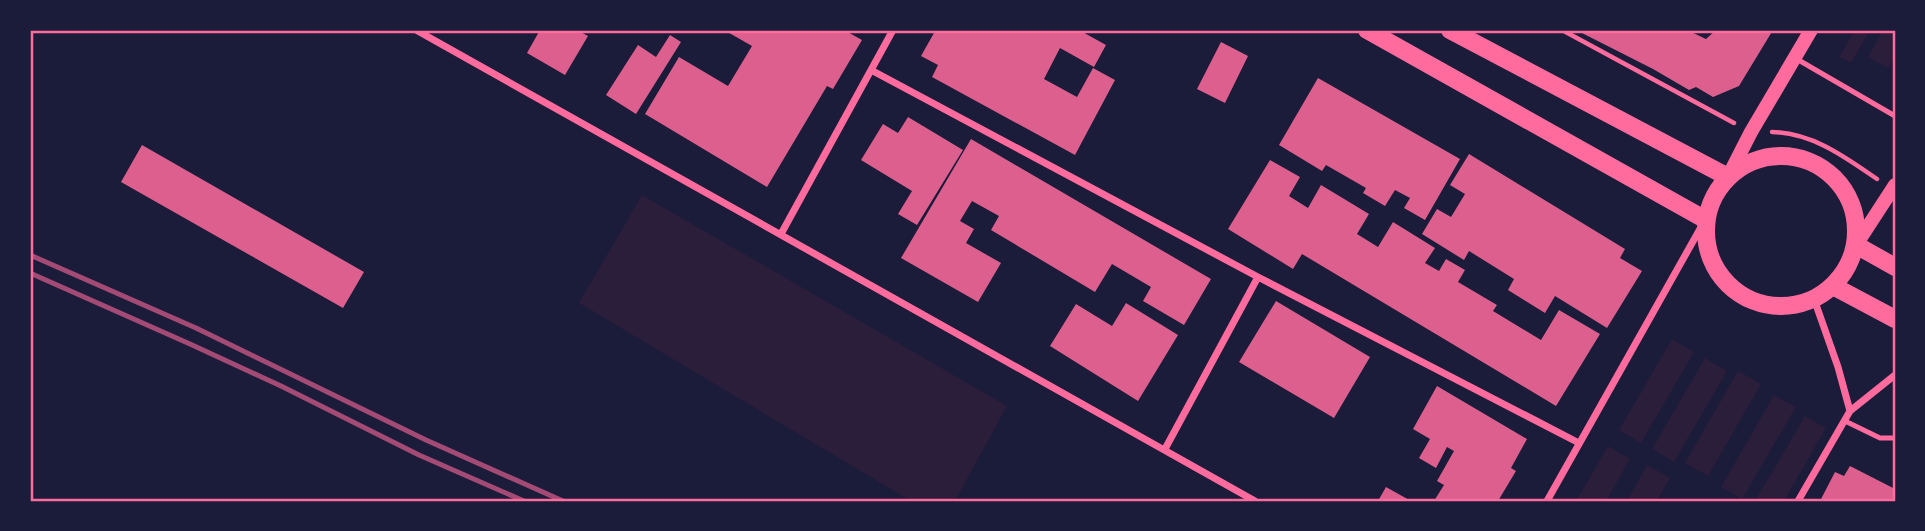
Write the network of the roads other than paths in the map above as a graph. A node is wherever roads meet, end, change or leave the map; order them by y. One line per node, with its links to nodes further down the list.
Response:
1 (416, 30): 12 (street)
2 (893, 30): 7 (street)
3 (1367, 30): 11 (main road)
4 (1450, 30): 9 (main road)
5 (1811, 30): 6 (main road)
6 (1795, 58): 8 (lane); 9 (main road)
7 (871, 70): 12 (street); 15 (street)
8 (1895, 116)
9 (1728, 177): 11 (main road); 13 (main road)
10 (1894, 187): 13 (main road)
11 (1706, 220): 17 (main road); 23 (street)
12 (781, 234): 24 (street)
13 (1856, 245): 14 (main road); 16 (main road)
14 (1895, 267)
15 (1258, 277): 23 (street); 24 (street)
16 (1833, 286): 17 (main road); 18 (main road)
17 (1814, 299): 20 (street)
18 (1895, 319)
19 (1895, 375): 20 (street)
20 (1850, 411): 21 (street)
21 (1845, 421): 22 (lane); 27 (street)
22 (1895, 438)
23 (1579, 443): 26 (street)
24 (1165, 449): 25 (street)
25 (1255, 501)
26 (1547, 501)
27 (1798, 501)

